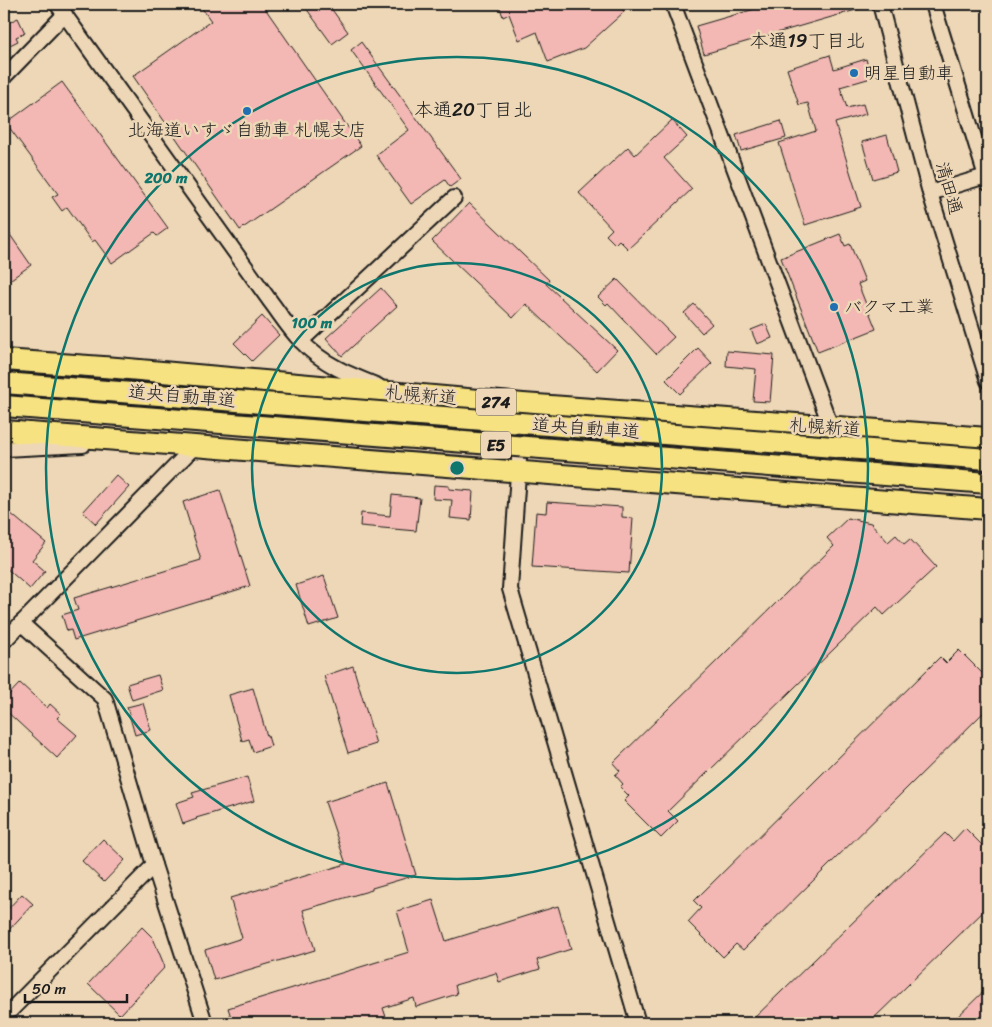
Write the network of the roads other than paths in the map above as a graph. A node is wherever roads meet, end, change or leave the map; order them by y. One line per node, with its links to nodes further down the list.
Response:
1 (673, 4): 16 (street)
2 (880, 4): 7 (street, 清田通)
3 (933, 4): 6 (street)
4 (61, 9): 5 (street); 9 (street)
5 (4, 77)
6 (987, 179): 7 (street)
7 (930, 193): 11 (street, 清田通)
8 (454, 198): 9 (street)
9 (301, 341): 13 (street)
10 (4, 360): 13 (highway, 札幌新道 / 274)
11 (988, 381)
12 (4, 383): 22 (highway, 道央自動車道 / E5, bridge)
13 (394, 392): 14 (highway, 札幌新道 / 274)
14 (523, 404): 16 (highway, 札幌新道 / 274); 23 (street)
15 (4, 406): 24 (highway, 道央自動車道 / E5, bridge)
16 (832, 427): 18 (highway, 札幌新道 / 274)
17 (4, 431): 19 (highway)
18 (988, 438)
19 (141, 442): 20 (highway); 21 (street)
20 (196, 445): 23 (highway); 26 (street)
21 (4, 449)
22 (988, 460)
23 (518, 472): 25 (highway); 31 (street)
24 (988, 483)
25 (988, 509)
26 (21, 623): 27 (street); 28 (street)
27 (4, 641)
28 (154, 865): 29 (street); 30 (street)
29 (4, 1017)
30 (205, 1023)
31 (638, 1023)

